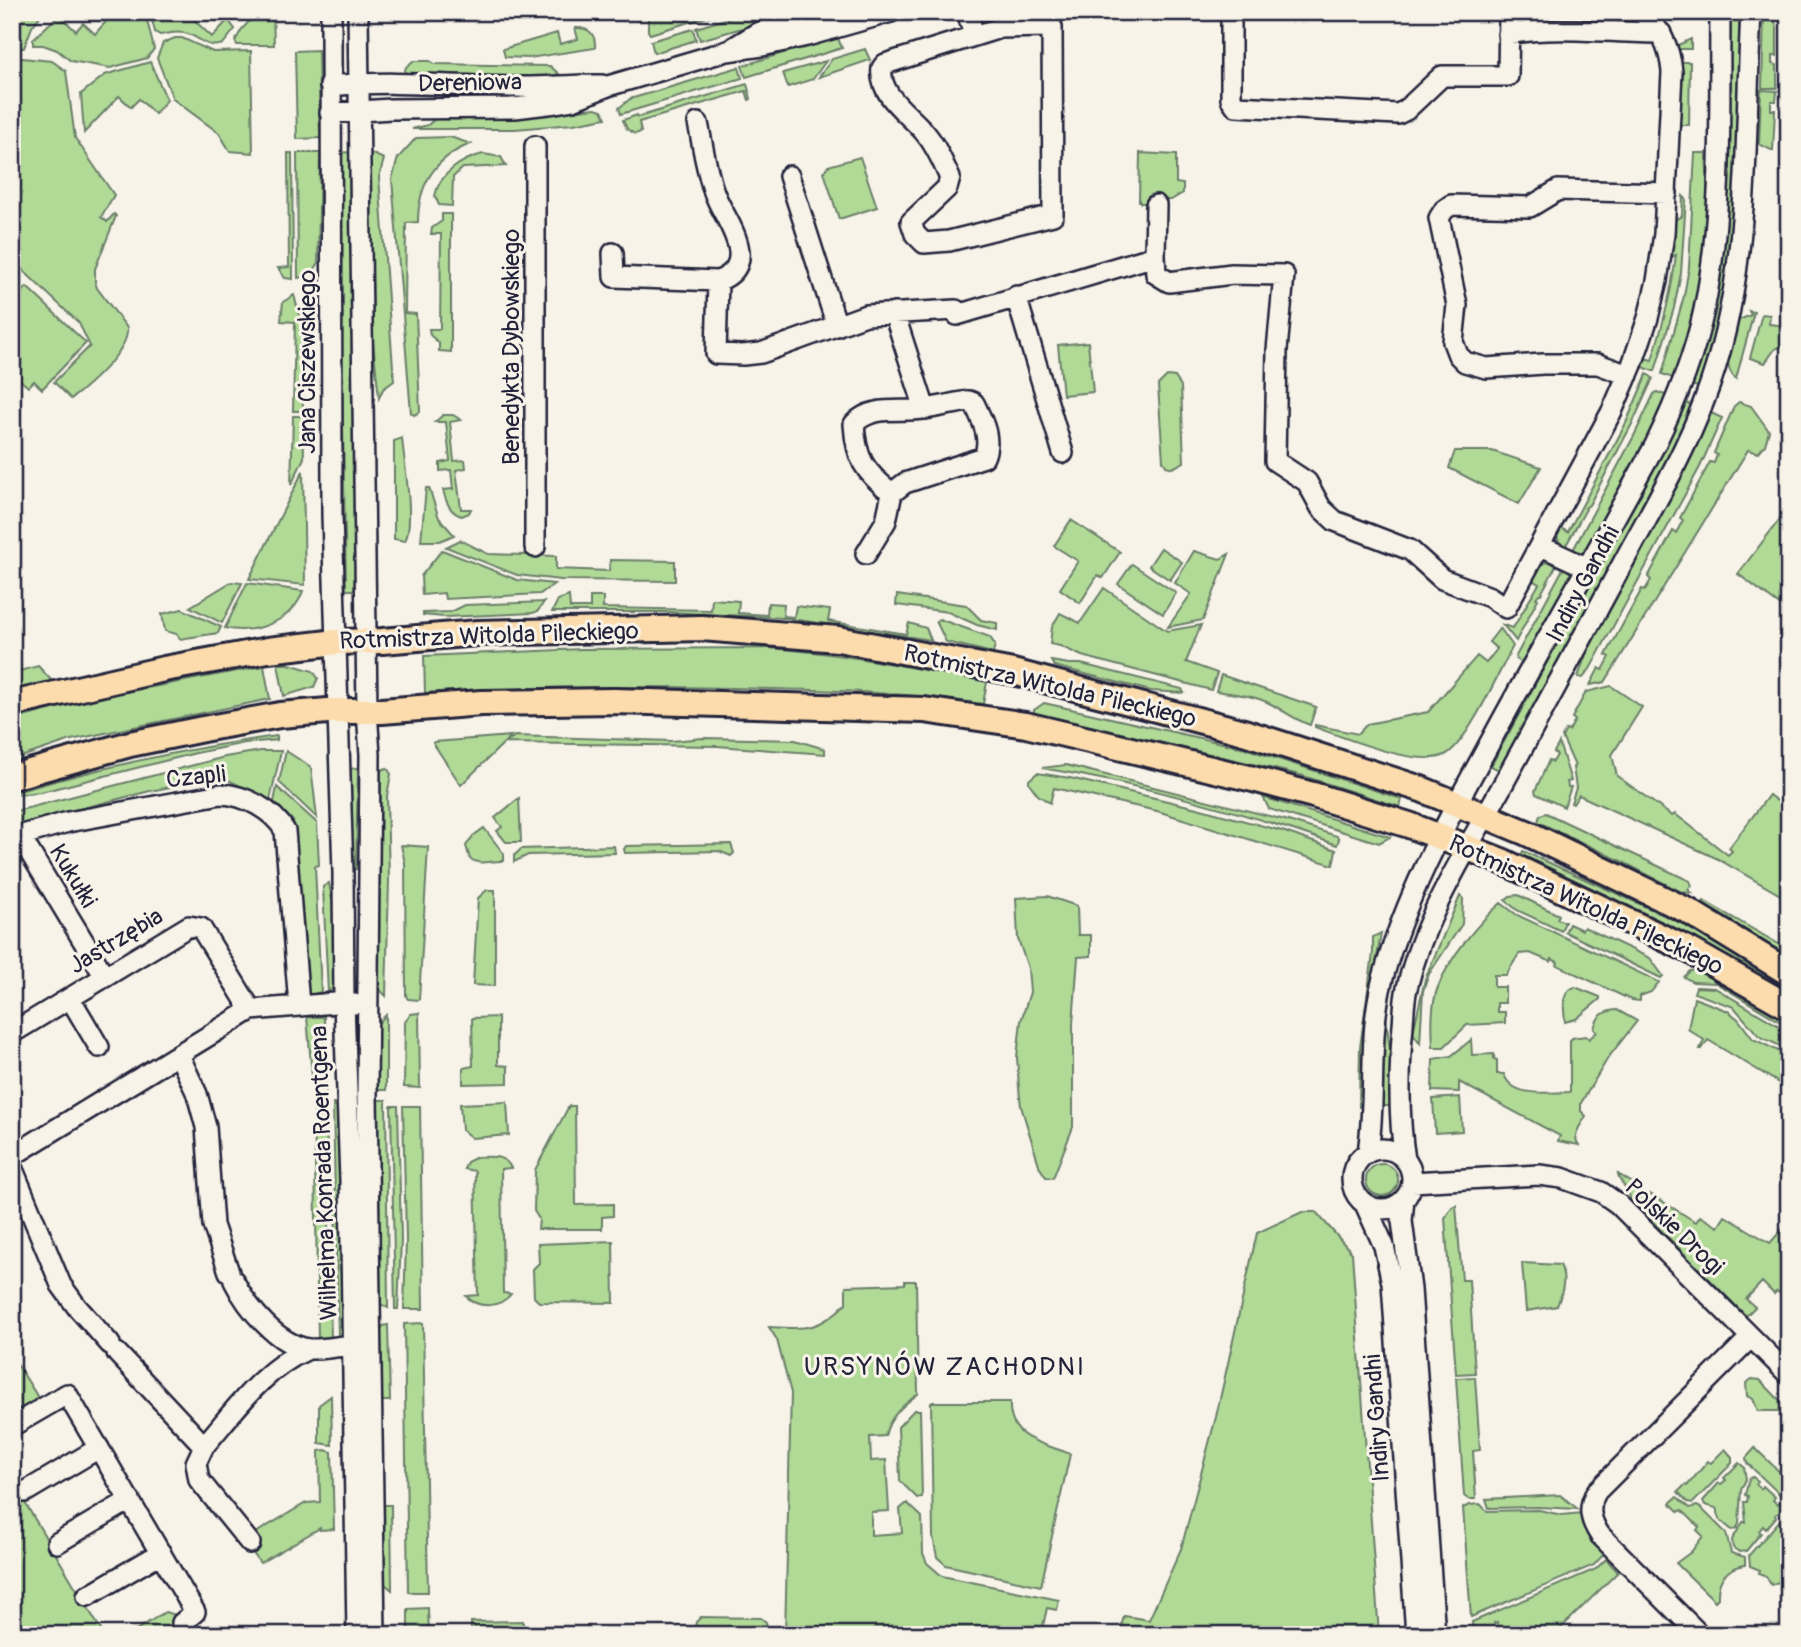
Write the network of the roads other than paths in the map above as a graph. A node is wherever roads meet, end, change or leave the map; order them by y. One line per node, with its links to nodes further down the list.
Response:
1 (331, 12): 16 (street, Jana Ciszewskiego)
2 (358, 12): 15 (street)
3 (824, 12): 14 (street, Dereniowa)
4 (891, 12): 14 (street, Dereniowa)
5 (967, 12): 13 (street)
6 (1231, 12): 12 (street)
7 (1509, 12): 12 (street)
8 (1641, 12): 11 (street)
9 (1720, 12): 38 (street, Indiry Gandhi)
10 (1751, 12): 46 (street, Indiry Gandhi)
11 (1661, 33): 12 (street); 23 (street)
12 (1508, 34)
13 (974, 35): 13 (street)
14 (727, 51): 17 (street, Dereniowa)
15 (358, 83): 16 (street, Dereniowa); 17 (street, Dereniowa); 18 (street)
16 (330, 86): 19 (street, Jana Ciszewskiego)
17 (608, 86): 18 (street, Dereniowa)
18 (359, 110): 19 (street, Dereniowa); 39 (street)
19 (330, 113): 40 (street, Jana Ciszewskiego)
20 (698, 123): 27 (street)
21 (535, 146): 36 (street, Benedykta Dybowskiego)
22 (789, 176): 30 (street)
23 (1667, 193): 31 (street); 31 (street)
24 (1156, 205): 26 (street)
25 (613, 253): 27 (street)
26 (1155, 256): 28 (street); 35 (street)
27 (718, 281): 30 (street)
28 (1016, 296): 29 (street); 33 (street)
29 (894, 313): 30 (street); 32 (street)
30 (837, 327)
31 (1628, 375): 35 (street)
32 (925, 410): 34 (street); 34 (street)
33 (1063, 453)
34 (892, 494): 37 (street)
35 (1541, 546): 38 (street)
36 (535, 547)
37 (866, 554)
38 (1588, 568): 45 (street, Indiry Gandhi)
39 (367, 641): 40 (main road, Rotmistrza Witolda Pileckiego); 43 (street); 45 (main road, Rotmistrza Witolda Pileckiego)
40 (337, 642): 41 (main road, Rotmistrza Witolda Pileckiego); 42 (street, Jana Ciszewskiego)
41 (12, 704)
42 (337, 711): 43 (main road, Rotmistrza Witolda Pileckiego); 44 (main road, Rotmistrza Witolda Pileckiego); 53 (street, Wilhelma Konrada Roentgena)
43 (367, 711): 48 (main road, Rotmistrza Witolda Pileckiego); 55 (street, Wilhelma Konrada Roentgena)
44 (12, 778)
45 (1457, 804): 46 (main road, Rotmistrza Witolda Pileckiego); 48 (street, Indiry Gandhi)
46 (1485, 816): 49 (street, Indiry Gandhi); 50 (main road, Rotmistrza Witolda Pileckiego)
47 (16, 837): 51 (street, Kukułki); 54 (street, Czapli)
48 (1440, 838): 49 (main road, Rotmistrza Witolda Pileckiego); 61 (street, Indiry Gandhi)
49 (1466, 848): 56 (main road, Rotmistrza Witolda Pileckiego); 63 (street, Indiry Gandhi)
50 (1789, 972)
51 (105, 977): 52 (street, Jastrzębia); 57 (street, Jastrzębia)
52 (70, 998): 58 (street, Jastrzębia); 59 (street)
53 (344, 1002): 54 (street); 55 (street); 68 (street, Wilhelma Konrada Roentgena)
54 (299, 1005): 57 (street)
55 (369, 1005): 82 (street, Wilhelma Konrada Roentgena)
56 (1789, 1007)
57 (251, 1010): 60 (street)
58 (12, 1033)
59 (99, 1047)
60 (179, 1055): 62 (street); 69 (street)
61 (1368, 1152): 63 (street); 66 (street)
62 (12, 1156)
63 (1405, 1160): 65 (street)
64 (12, 1167): 72 (street)
65 (1408, 1191): 66 (street); 67 (street, Polskie Drogi); 84 (street, Indiry Gandhi)
66 (1364, 1204): 83 (street, Indiry Gandhi)
67 (1751, 1337): 70 (street, Polskie Drogi); 85 (street)
68 (353, 1345): 69 (street); 81 (street, Wilhelma Konrada Roentgena)
69 (308, 1349): 72 (street)
70 (1789, 1375)
71 (12, 1426): 73 (street)
72 (204, 1446): 77 (street)
73 (99, 1448): 74 (street); 75 (street)
74 (25, 1492)
75 (130, 1500): 76 (street); 78 (street)
76 (57, 1543)
77 (250, 1543)
78 (161, 1553): 79 (street); 80 (street)
79 (87, 1597)
80 (182, 1635)
81 (357, 1635)
82 (375, 1635)
83 (1416, 1635)
84 (1435, 1635)
85 (1700, 1635)

